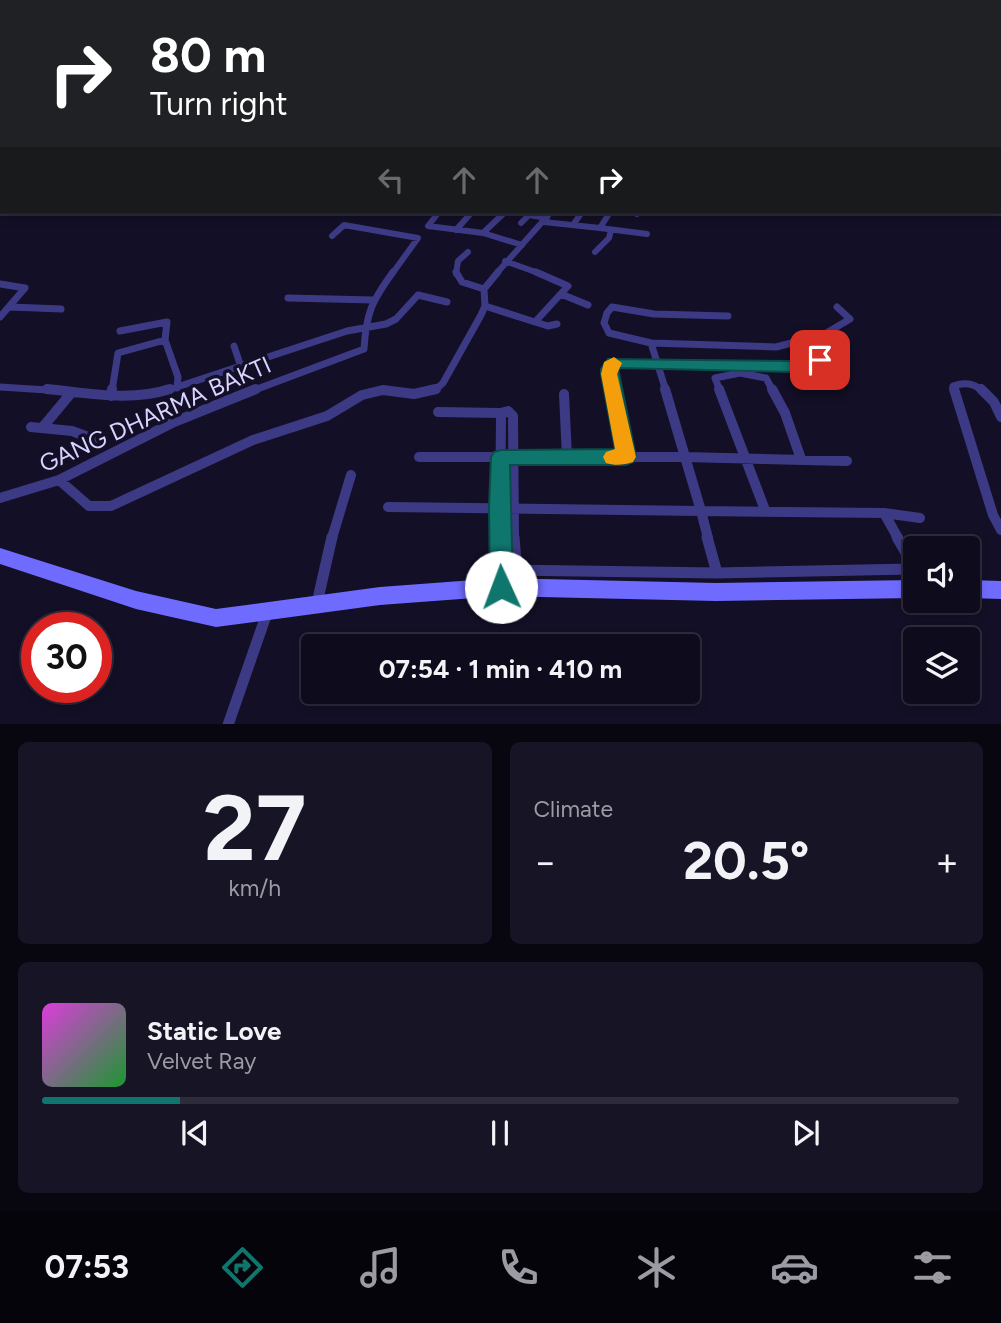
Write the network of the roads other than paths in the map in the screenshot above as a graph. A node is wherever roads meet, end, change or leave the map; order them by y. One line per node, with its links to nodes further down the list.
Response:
1 (437, 214): 9 (street)
2 (470, 214): 11 (street)
3 (503, 214): 13 (street)
4 (581, 214): 8 (street)
5 (609, 214): 10 (street)
6 (547, 217): 7 (street); 8 (street); 17 (street)
7 (521, 223)
8 (573, 225): 10 (street)
9 (432, 227): 11 (street); 16 (street)
10 (600, 228): 12 (street)
11 (456, 230): 13 (street)
12 (611, 230): 14 (street); 19 (street)
13 (483, 233): 17 (street)
14 (647, 234)
15 (332, 236): 16 (street)
16 (418, 238): 25 (street)
17 (522, 245): 20 (street)
18 (468, 252): 22 (street)
19 (595, 252)
20 (505, 261): 22 (street); 23 (street)
21 (0, 284): 29 (street)
22 (484, 289): 28 (street)
23 (561, 294): 27 (street); 34 (street)
24 (288, 298): 25 (street)
25 (373, 300): 36 (street)
26 (447, 302): 36 (street)
27 (588, 305)
28 (485, 306): 34 (street); 65 (street)
29 (10, 307): 31 (street); 33 (street)
30 (837, 307): 38 (street)
31 (61, 309)
32 (729, 316): 40 (street)
33 (0, 317)
34 (535, 321): 35 (street)
35 (557, 324)
36 (365, 327): 43 (street); 65 (street, GANG DHARMA BAKTI)
37 (120, 331): 39 (street)
38 (823, 335): 40 (street); 42 (street)
39 (165, 340): 45 (street); 48 (street)
40 (651, 343): 42 (street)
41 (234, 346): 43 (street)
42 (657, 363): 59 (street); 60 (street)
43 (240, 365): 45 (street)
44 (0, 387): 46 (street)
45 (177, 388): 48 (street)
46 (72, 392): 48 (street); 53 (street)
47 (564, 394): 58 (street)
48 (111, 396)
49 (438, 412): 50 (street)
50 (501, 413): 56 (street); 57 (street)
51 (1001, 417): 74 (street)
52 (31, 427): 53 (street)
53 (41, 428): 54 (street)
54 (99, 441)
55 (419, 457): 56 (street)
56 (501, 457): 57 (street); 68 (street)
57 (512, 457): 58 (street); 69 (street)
58 (567, 457): 59 (street)
59 (626, 457): 60 (street)
60 (685, 457): 61 (street); 70 (street)
61 (745, 457): 62 (street); 62 (street); 71 (street)
62 (801, 459): 63 (street)
63 (847, 461)
64 (351, 475): 81 (street)
65 (59, 480): 66 (street, GANG DHARMA BAKTI)
66 (0, 498)
67 (388, 507): 68 (street)
68 (499, 507): 69 (street); 77 (street)
69 (512, 508): 70 (street); 77 (street)
70 (701, 510): 71 (street); 76 (street)
71 (765, 510): 72 (street)
72 (884, 513): 73 (street); 76 (street)
73 (920, 517)
74 (1001, 530)
75 (0, 556): 82 (street)
76 (717, 573): 77 (street)
77 (509, 579): 78 (street); 81 (street)
78 (903, 589)
79 (980, 589): 80 (street)
80 (1001, 590)
81 (316, 606): 82 (street)
82 (267, 613): 83 (street)
83 (228, 724)

